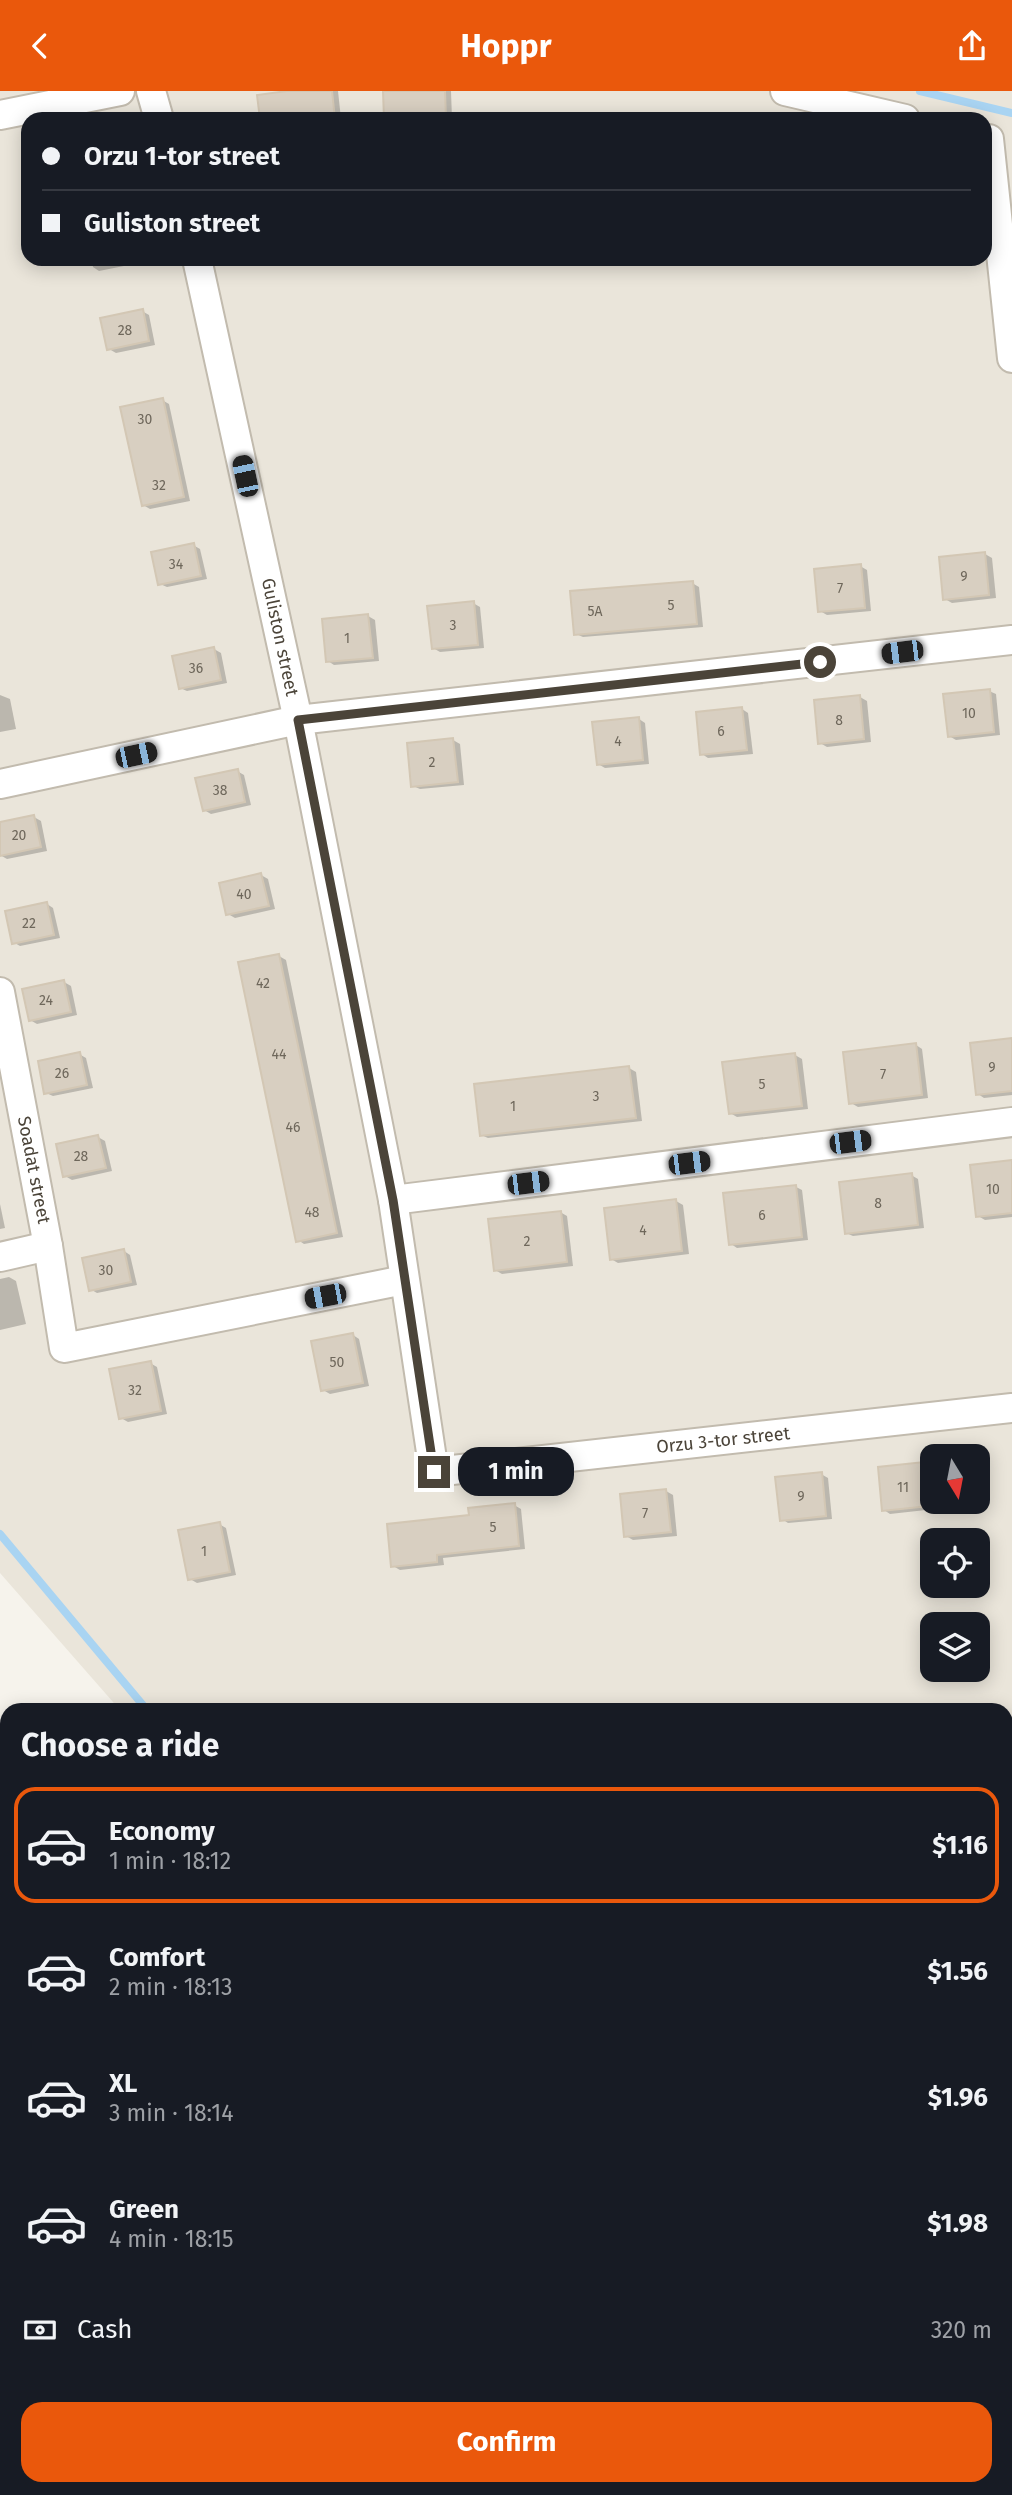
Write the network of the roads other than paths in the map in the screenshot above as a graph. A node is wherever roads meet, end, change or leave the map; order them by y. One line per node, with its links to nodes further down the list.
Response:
1 (120, 91): 6 (street)
2 (151, 91): 4 (street)
3 (785, 91): 5 (street)
4 (157, 112)
5 (875, 112)
6 (0, 114)
7 (996, 140): 9 (street)
8 (199, 266): 11 (street, Guliston street)
9 (1012, 358)
10 (1012, 640): 11 (street)
11 (298, 720): 12 (street); 15 (street, Guliston street)
12 (0, 785)
13 (0, 992): 16 (street, Soadat street)
14 (1012, 1122): 15 (street)
15 (393, 1200): 18 (street, Guliston street)
16 (48, 1246): 17 (street); 18 (street, Soadat street)
17 (0, 1257)
18 (404, 1280): 20 (street, Guliston street)
19 (1012, 1408): 20 (street, Orzu 3-tor street)
20 (434, 1472)

